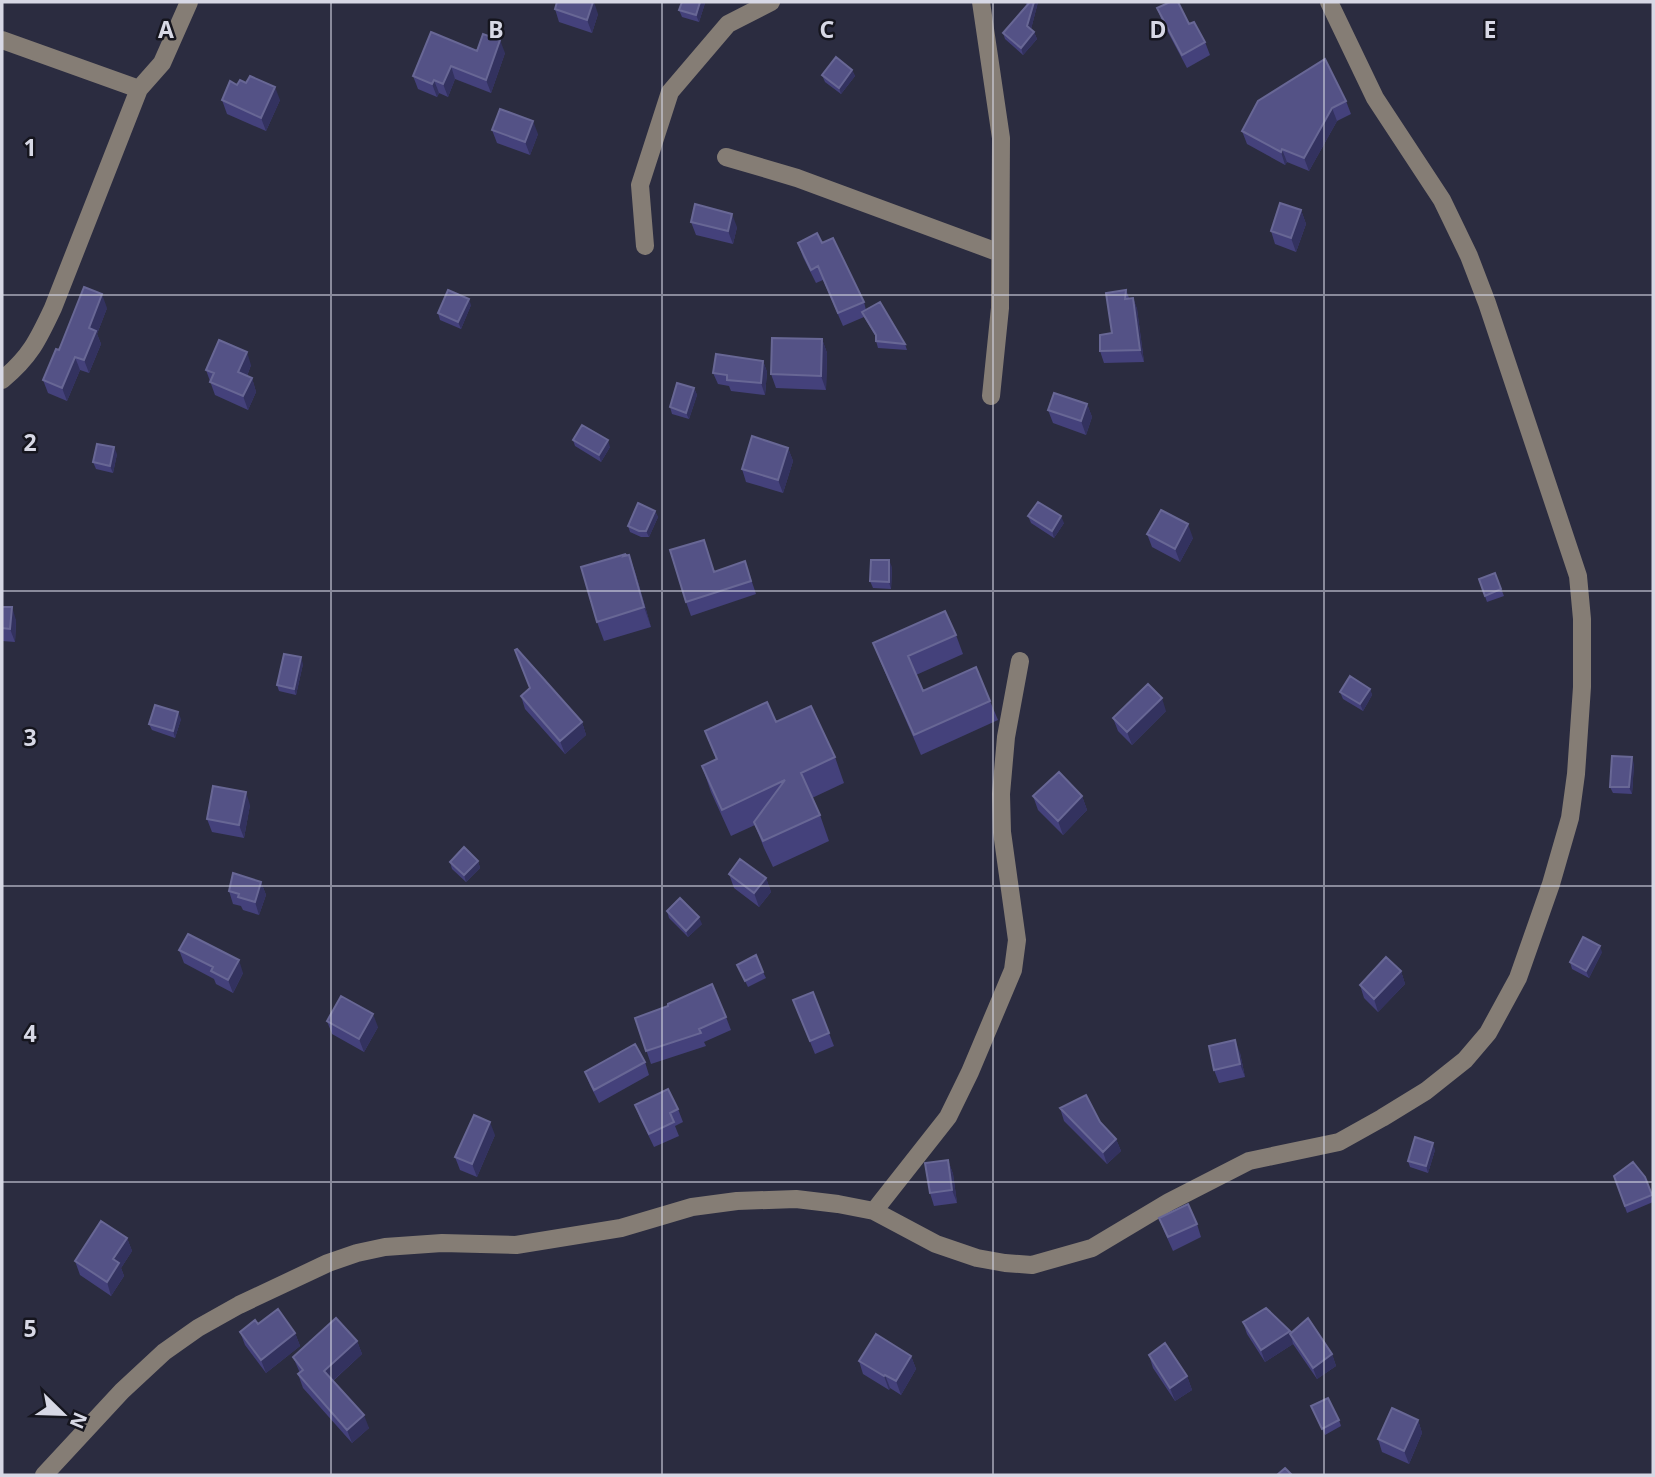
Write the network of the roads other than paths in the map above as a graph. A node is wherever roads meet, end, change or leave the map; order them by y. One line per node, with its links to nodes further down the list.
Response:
1 (189, 2): 6 (street)
2 (771, 2): 8 (street)
3 (981, 2): 9 (street)
4 (1329, 2): 13 (street)
5 (2, 40): 6 (street)
6 (139, 89): 10 (street)
7 (726, 157): 9 (street)
8 (645, 246)
9 (1000, 253): 11 (street)
10 (2, 380)
11 (991, 396)
12 (1020, 661): 13 (street)
13 (874, 1211): 14 (street)
14 (44, 1475)

